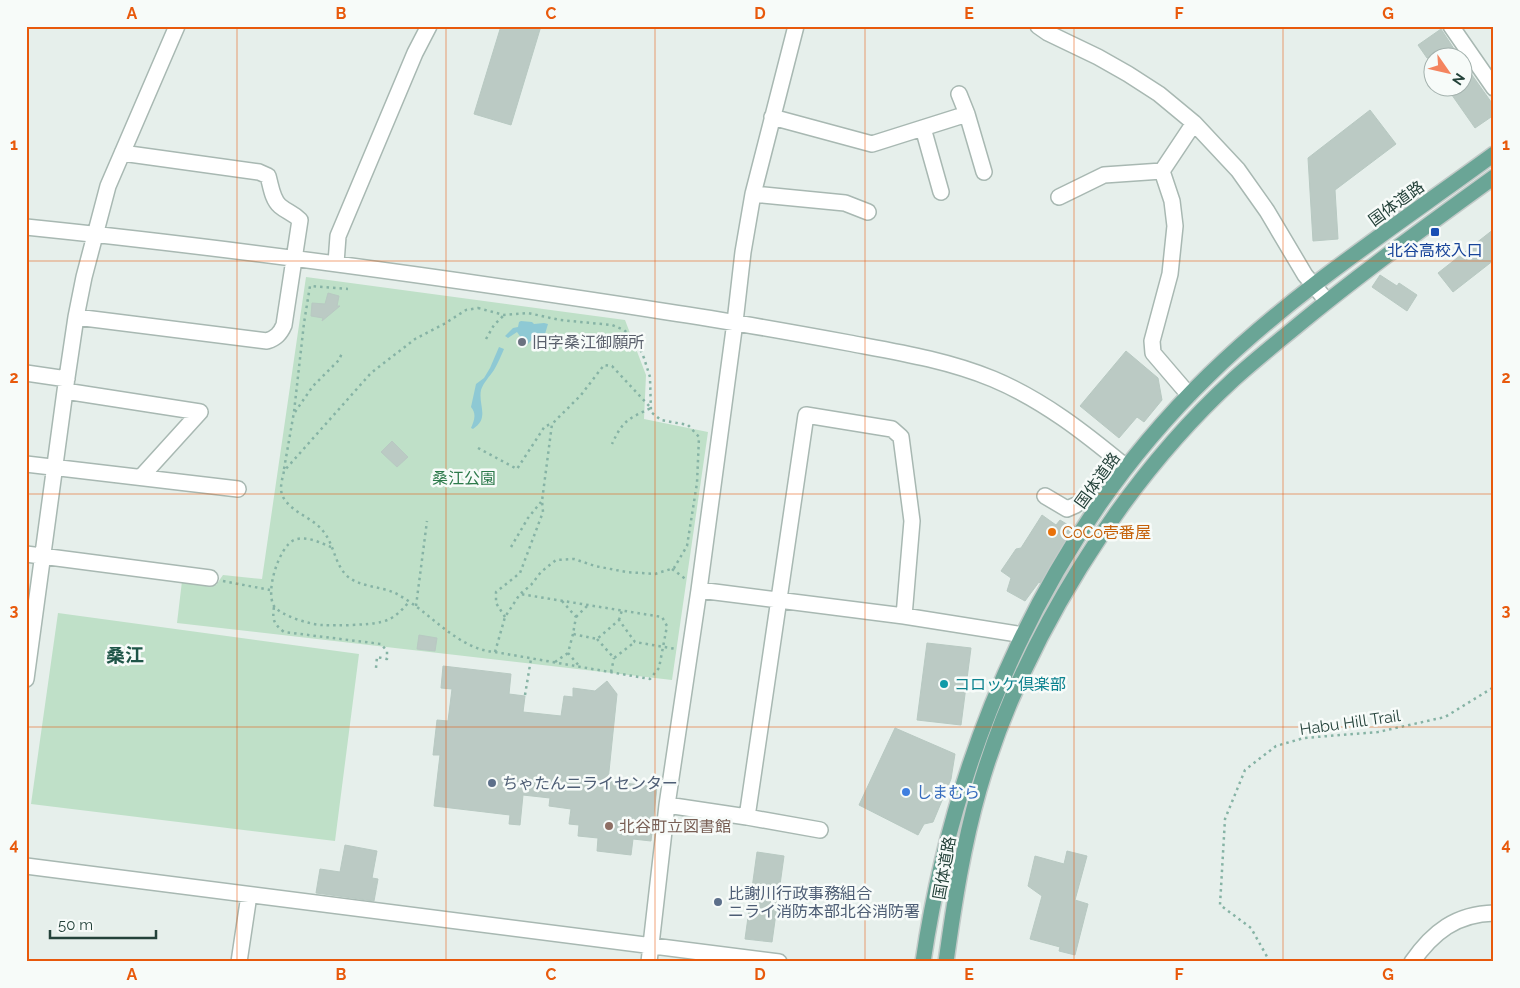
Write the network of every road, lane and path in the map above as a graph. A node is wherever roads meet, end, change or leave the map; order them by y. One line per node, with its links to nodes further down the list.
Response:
1 (177, 26): 12 (street)
2 (429, 26): 24 (street)
3 (796, 26): 9 (street)
4 (1038, 26): 10 (street)
5 (1451, 26): 6 (street)
6 (1494, 88)
7 (959, 94): 8 (street)
8 (967, 114): 11 (street); 15 (street)
9 (772, 117): 11 (street); 18 (street)
10 (1194, 124): 14 (street); 25 (street)
11 (923, 128): 17 (street)
12 (122, 153): 22 (street); 23 (street)
13 (1494, 154): 25 (main road, 国体道路)
14 (1162, 170): 19 (street); 35 (street)
15 (984, 172)
16 (1494, 177): 27 (main road, 国体道路)
17 (941, 192)
18 (753, 194): 20 (street); 30 (street)
19 (1059, 197)
20 (868, 212)
21 (26, 227): 22 (street)
22 (96, 234): 23 (street); 29 (street)
23 (295, 259): 24 (street); 29 (street)
24 (336, 263): 30 (street)
25 (1313, 285): 27 (street); 35 (main road, 国体道路)
26 (348, 289): 37 (path)
27 (1327, 301): 101 (main road, 国体道路)
28 (504, 316): 31 (path); 36 (path); 44 (path)
29 (76, 317): 34 (street)
30 (735, 322): 43 (street); 57 (street)
31 (486, 339)
32 (342, 353): 37 (path)
33 (26, 373): 34 (street)
34 (66, 384): 42 (street); 45 (street)
35 (1189, 395): 43 (main road, 国体道路)
36 (651, 408): 38 (path); 39 (path); 55 (path)
37 (294, 412): 44 (path)
38 (552, 424): 40 (path); 48 (path)
39 (612, 444)
40 (478, 448)
41 (26, 464): 42 (street)
42 (54, 467): 45 (street); 54 (street)
43 (1126, 468): 72 (main road, 国体道路)
44 (284, 471): 52 (path)
45 (141, 478): 46 (street)
46 (238, 489)
47 (1046, 496): 49 (street)
48 (542, 501): 51 (path); 68 (path)
49 (1076, 505)
50 (427, 521): 65 (path)
51 (510, 547)
52 (332, 548): 58 (path); 62 (path)
53 (26, 554): 54 (street)
54 (43, 556): 56 (street); 75 (street)
55 (672, 569): 57 (path); 59 (path)
56 (210, 578): 58 (path)
57 (694, 586): 60 (street); 89 (street)
58 (270, 590): 64 (path)
59 (520, 594): 61 (path); 68 (path)
60 (780, 599): 67 (street); 67 (street); 90 (street)
61 (562, 600): 63 (path); 69 (path)
62 (409, 602): 64 (path); 65 (path)
63 (588, 605): 66 (path); 69 (path)
64 (274, 606): 84 (path)
65 (416, 607): 78 (path)
66 (622, 610): 70 (path); 76 (path)
67 (904, 616): 72 (street)
68 (505, 617): 78 (path)
69 (576, 617): 71 (path)
70 (619, 620): 73 (path); 74 (path)
71 (573, 634): 73 (path); 79 (path)
72 (1023, 635): 100 (main road, 国体道路)
73 (597, 639): 80 (path)
74 (636, 642): 76 (path); 80 (path)
75 (29, 645): 86 (street)
76 (663, 647): 77 (path); 85 (path)
77 (680, 650)
78 (495, 652): 81 (path)
79 (568, 653): 82 (path); 83 (path)
80 (614, 658): 85 (path)
81 (531, 659): 82 (path); 88 (path)
82 (554, 662): 83 (path)
83 (580, 667): 85 (path)
84 (376, 668)
85 (611, 672)
86 (26, 679)
87 (1494, 687): 102 (path, Habu Hill Trail)
88 (525, 695)
89 (667, 805): 90 (street); 95 (street)
90 (747, 817): 91 (street)
91 (820, 830)
92 (26, 866): 93 (street)
93 (249, 895): 95 (street); 97 (street)
94 (1494, 913): 103 (street)
95 (651, 946): 96 (street); 98 (street)
96 (743, 959): 99 (street)
97 (239, 962)
98 (649, 962)
99 (779, 962)
100 (923, 962)
101 (946, 962)
102 (1270, 962)
103 (1412, 962)

